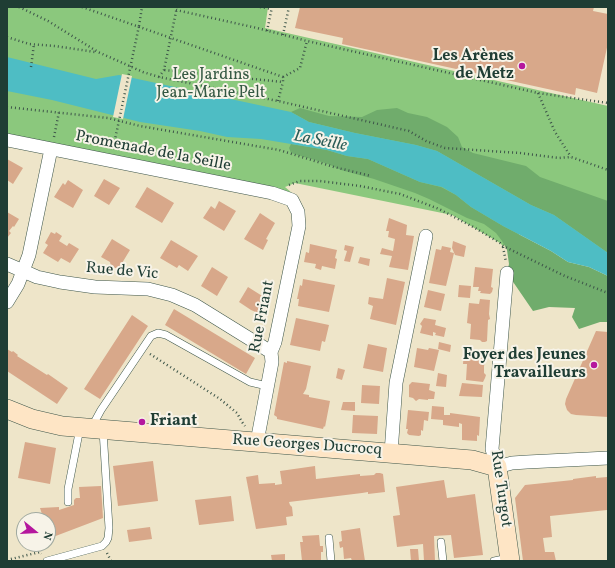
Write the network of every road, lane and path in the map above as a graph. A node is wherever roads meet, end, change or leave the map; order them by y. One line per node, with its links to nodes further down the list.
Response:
1 (19, 7): 15 (path)
2 (82, 7): 8 (path)
3 (142, 7): 8 (path)
4 (260, 7): 7 (path)
5 (289, 7): 10 (path)
6 (177, 8): 9 (path); 12 (path)
7 (272, 8): 9 (path)
8 (138, 26): 12 (path); 28 (path, bridge)
9 (267, 31): 10 (path)
10 (283, 35): 13 (path)
11 (7, 37): 14 (path)
12 (171, 39): 17 (path); 19 (path)
13 (307, 42): 19 (path); 21 (path)
14 (34, 44): 15 (path); 16 (path)
15 (98, 52): 18 (path)
16 (31, 67)
17 (164, 70): 18 (path); 20 (path)
18 (159, 77): 22 (path)
19 (283, 77): 20 (path)
20 (283, 82): 22 (path)
21 (538, 93): 23 (path); 29 (path)
22 (278, 101): 29 (path)
23 (608, 103)
24 (7, 107): 25 (path)
25 (59, 112): 27 (path); 31 (path)
26 (7, 140): 27 (street, Promenade de la Seille)
27 (52, 144): 32 (street, Promenade de la Seille); 36 (street)
28 (114, 149)
29 (571, 157): 30 (path)
30 (608, 170)
31 (371, 176)
32 (279, 195): 33 (street, Promenade de la Seille); 38 (path)
33 (292, 200): 41 (street, Rue Friant)
34 (426, 236): 46 (street)
35 (7, 264): 36 (street, Rue de Vic)
36 (24, 272): 39 (street); 41 (street, Rue de Vic)
37 (507, 273): 48 (street, Rue Turgot)
38 (608, 293)
39 (7, 302)
40 (143, 348): 42 (lane); 44 (lane); 45 (path)
41 (271, 352): 42 (street, Rue Friant)
42 (267, 386): 45 (street, Rue Friant)
43 (7, 409): 44 (street, Rue Georges Ducrocq)
44 (92, 429): 45 (street, Rue Georges Ducrocq); 49 (lane); 53 (lane)
45 (257, 436): 46 (street, Rue Georges Ducrocq)
46 (391, 453): 48 (street, Rue Georges Ducrocq)
47 (608, 458): 48 (street, Rue Georges Ducrocq)
48 (497, 467): 54 (street, Rue Turgot)
49 (68, 502)
50 (329, 538): 55 (lane)
51 (441, 542): 56 (lane)
52 (7, 560): 53 (path)
53 (47, 560)
54 (504, 560)
55 (331, 561)
56 (443, 561)

